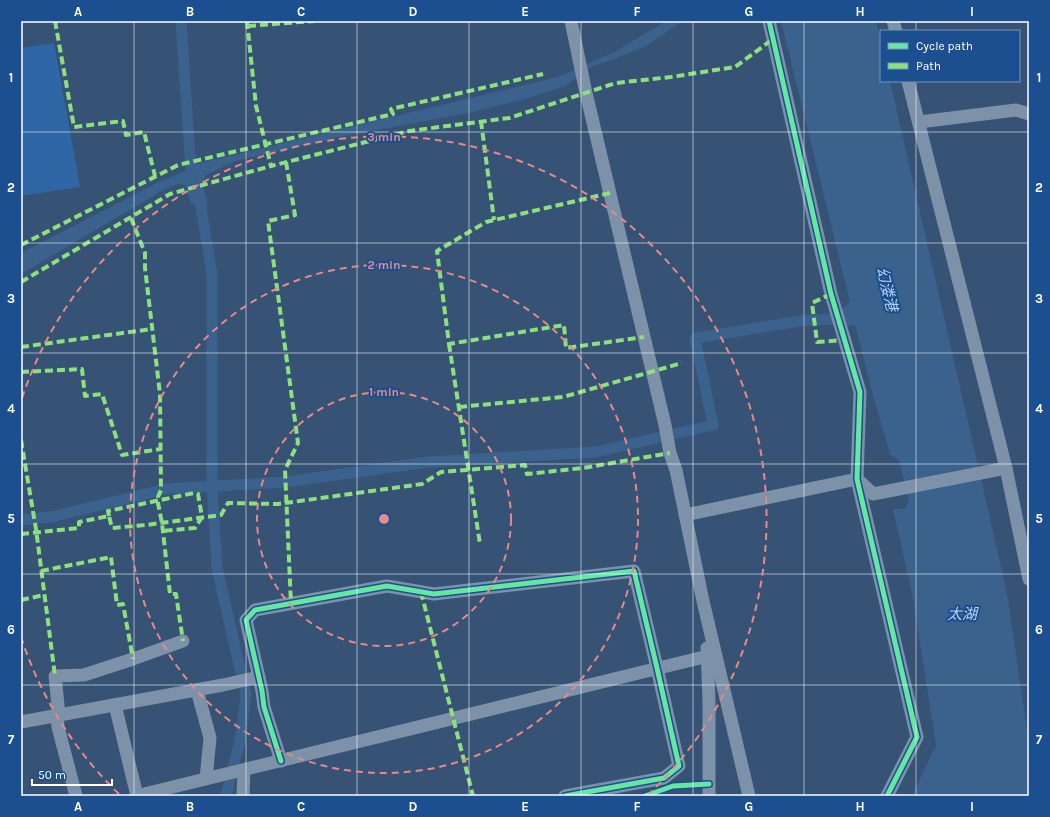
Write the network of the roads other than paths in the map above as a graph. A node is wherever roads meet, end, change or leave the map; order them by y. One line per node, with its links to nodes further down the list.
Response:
1 (571, 21): 8 (street)
2 (769, 21): 7 (street)
3 (908, 82): 5 (street)
4 (1029, 114): 5 (street)
5 (919, 122): 6 (street)
6 (1006, 468): 7 (street); 9 (street)
7 (857, 479): 8 (street); 29 (street)
8 (685, 515): 10 (street)
9 (1029, 579)
10 (703, 601): 12 (street); 28 (street)
11 (183, 641): 17 (street)
12 (708, 656): 13 (street); 27 (street)
13 (657, 668): 14 (street); 19 (street); 26 (street)
14 (259, 677): 15 (street); 19 (street)
15 (197, 690): 16 (street); 21 (street)
16 (115, 705): 17 (street); 24 (street)
17 (58, 715): 18 (street); 23 (street)
18 (21, 722)
19 (281, 761): 20 (street)
20 (244, 770): 21 (street); 25 (street)
21 (206, 779): 22 (street)
22 (158, 793): 24 (street)
23 (76, 796)
24 (137, 796)
25 (243, 796)
26 (565, 796)
27 (709, 796)
28 (749, 796)
29 (887, 796)

